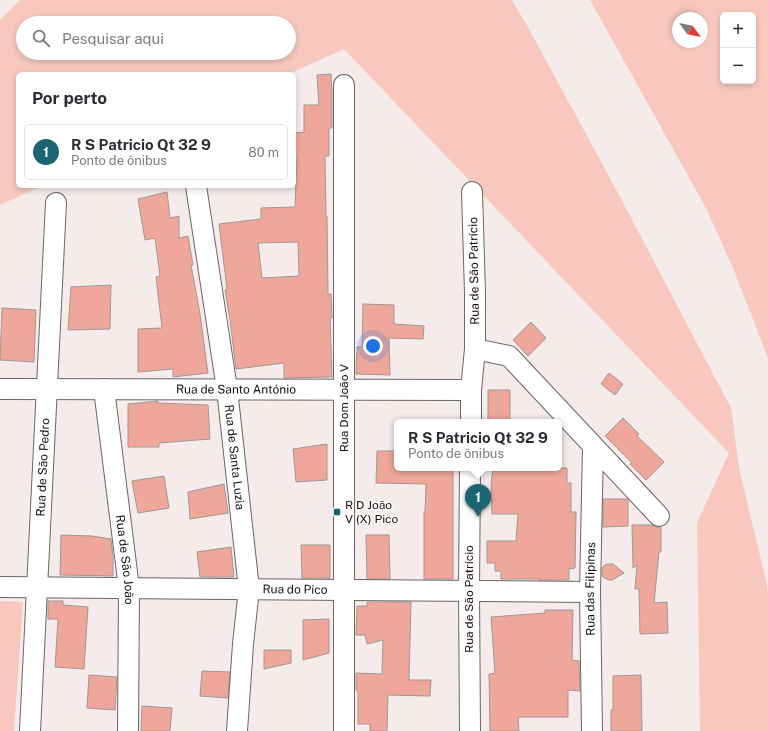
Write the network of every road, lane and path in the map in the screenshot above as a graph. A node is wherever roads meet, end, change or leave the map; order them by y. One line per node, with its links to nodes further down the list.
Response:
1 (344, 85): 10 (street, Rua Dom João V)
2 (196, 188): 9 (street, Rua de Santa Luzia)
3 (472, 192): 5 (street, Rua de São Patrício)
4 (56, 203): 7 (street, Rua de São Pedro)
5 (475, 349): 11 (street, Rua de São Patrício); 13 (street)
6 (0, 389): 7 (street, Rua de Santo António)
7 (47, 389): 8 (street, Rua de Santo António); 17 (street, Rua de São Pedro)
8 (104, 390): 9 (street, Rua de Santo António); 18 (street, Rua de São João)
9 (227, 390): 10 (street, Rua de Santo António); 19 (street, Rua de Santa Luzia)
10 (344, 390): 11 (street, Rua de Santo António); 20 (street, Rua Dom João V)
11 (471, 390): 12 (street, Rua de São Patrício)
12 (471, 419)
13 (593, 446): 15 (street); 22 (street, Rua das Filipinas)
14 (470, 471): 21 (street, Rua de São Patrício)
15 (659, 516)
16 (0, 587): 17 (street, Rua do Pico)
17 (37, 587): 18 (street, Rua do Pico); 23 (street, Rua de São Pedro)
18 (130, 588): 19 (street, Rua do Pico); 24 (street, Rua de São João)
19 (249, 589): 20 (street, Rua do Pico); 25 (street, Rua de Santa Luzia)
20 (344, 590): 21 (street, Rua do Pico); 26 (street, Rua Dom João V)
21 (469, 591): 22 (street, Rua do Pico); 27 (street, Rua de São Patrício)
22 (590, 592): 28 (street, Rua das Filipinas)
23 (30, 731)
24 (128, 731)
25 (237, 731)
26 (344, 731)
27 (470, 731)
28 (592, 731)

